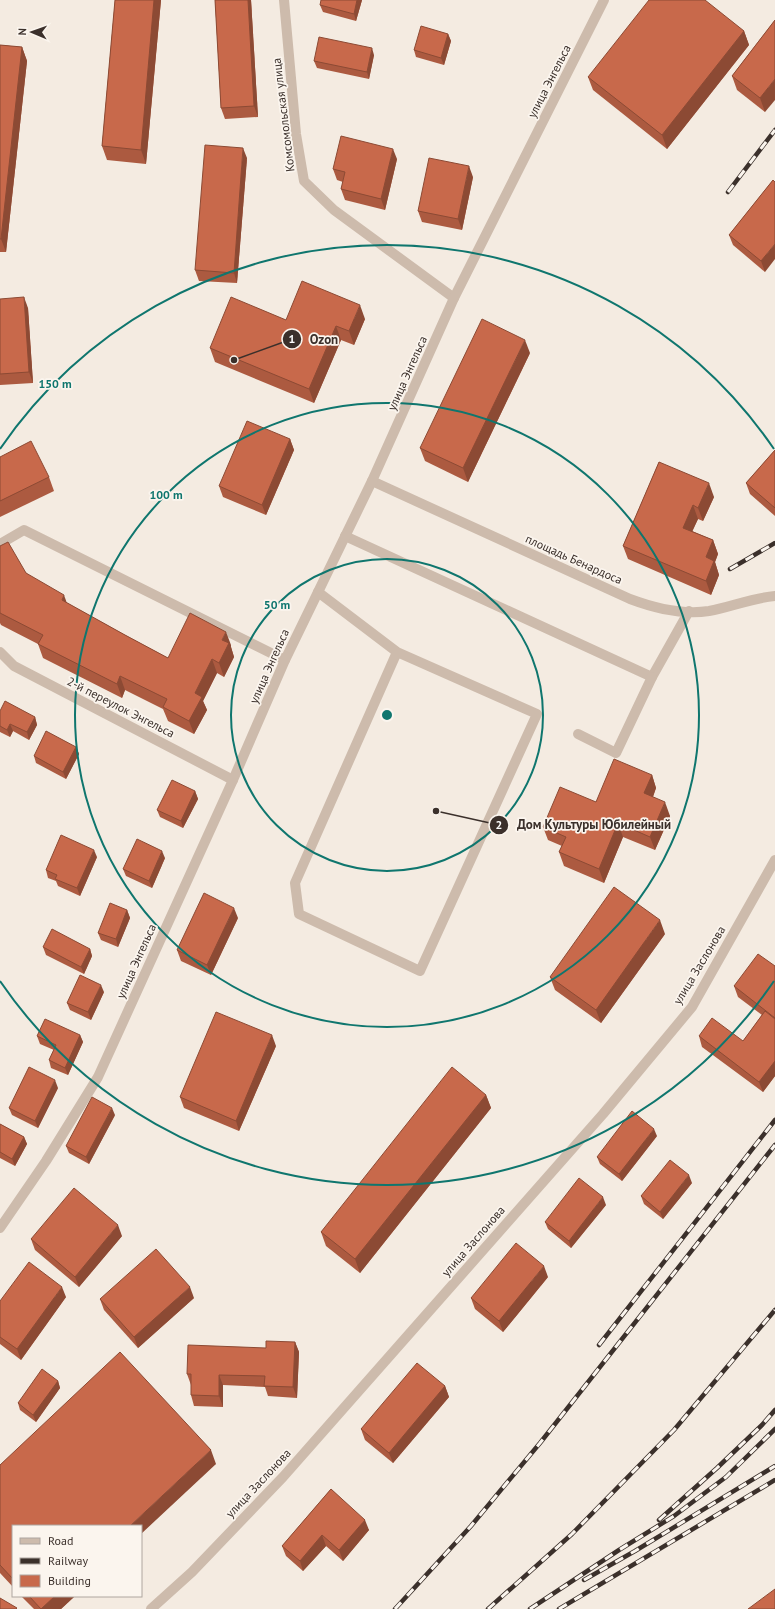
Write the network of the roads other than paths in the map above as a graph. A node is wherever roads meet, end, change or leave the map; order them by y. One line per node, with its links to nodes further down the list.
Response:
1 (284, 0): 3 (street, Комсомольская улица)
2 (604, 0): 3 (street, улица Энгельса)
3 (454, 298): 4 (street, улица Энгельса)
4 (372, 481): 5 (street, улица Энгельса); 9 (street, площадь Бенардоса)
5 (345, 536): 7 (street, улица Энгельса); 13 (street)
6 (0, 544): 12 (street)
7 (318, 592): 11 (street); 12 (street, улица Энгельса)
8 (775, 596): 9 (street, площадь Бенардоса)
9 (689, 611): 13 (street)
10 (0, 652): 15 (street, 2-й переулок Энгельса)
11 (397, 652): 11 (street)
12 (285, 660): 15 (street, улица Энгельса)
13 (652, 677): 14 (street)
14 (578, 734)
15 (233, 780): 17 (street, улица Энгельса)
16 (775, 860): 18 (street, улица Заслонова)
17 (0, 1228)
18 (152, 1609)

